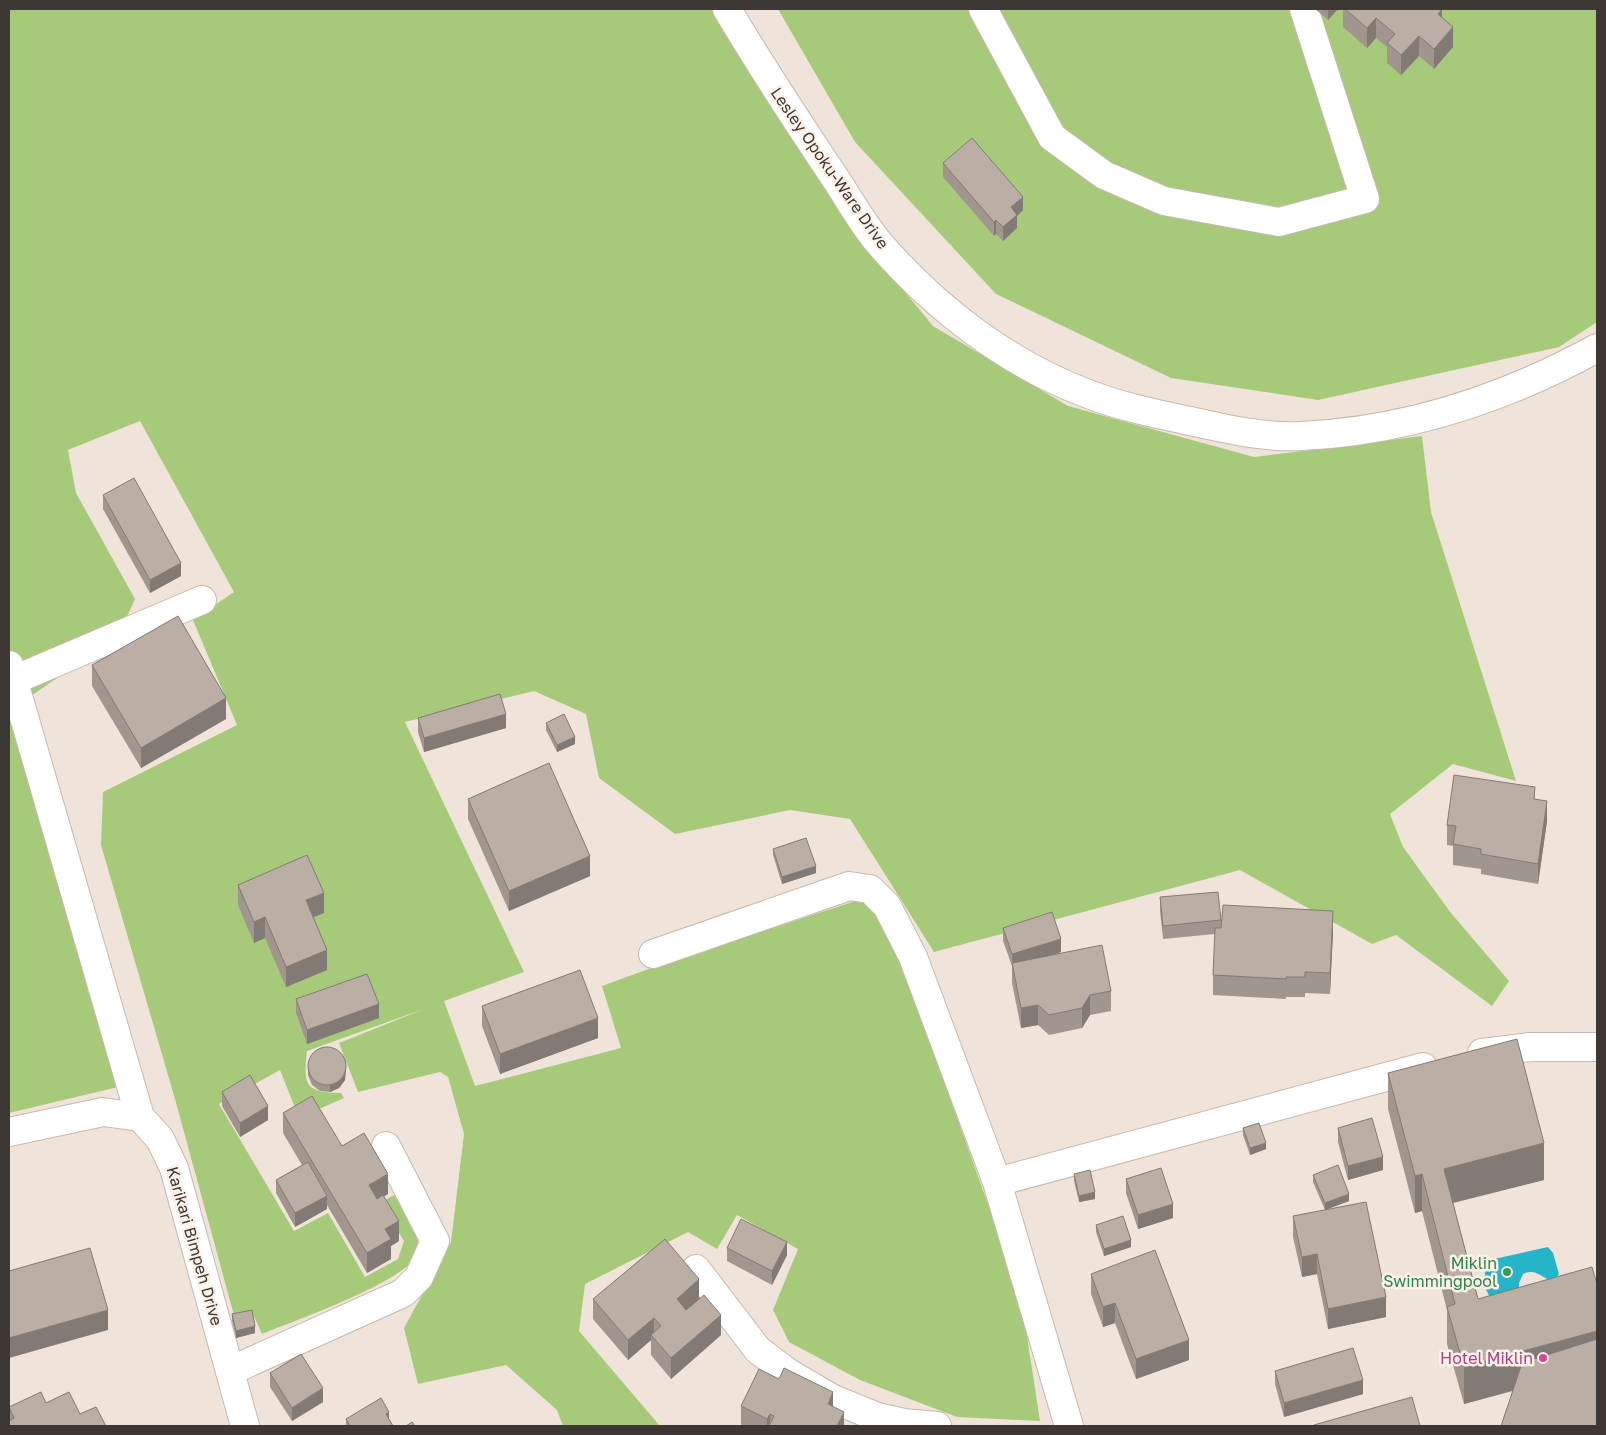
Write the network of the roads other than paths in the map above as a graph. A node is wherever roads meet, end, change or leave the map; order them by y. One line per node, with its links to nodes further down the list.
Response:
1 (727, 9): 4 (street, Lesley Opoku-Ware Drive)
2 (983, 9): 3 (street)
3 (1304, 9)
4 (1597, 348)
5 (202, 600): 6 (street)
6 (11, 673): 9 (street)
7 (653, 954): 12 (street)
8 (1597, 1047): 12 (street)
9 (140, 1117): 10 (street); 14 (street, Karikari Bimpeh Drive)
10 (9, 1132)
11 (386, 1146): 14 (street)
12 (997, 1182): 17 (street)
13 (696, 1269): 16 (street)
14 (230, 1371): 15 (street, Karikari Bimpeh Drive)
15 (245, 1426)
16 (938, 1426)
17 (1068, 1426)

